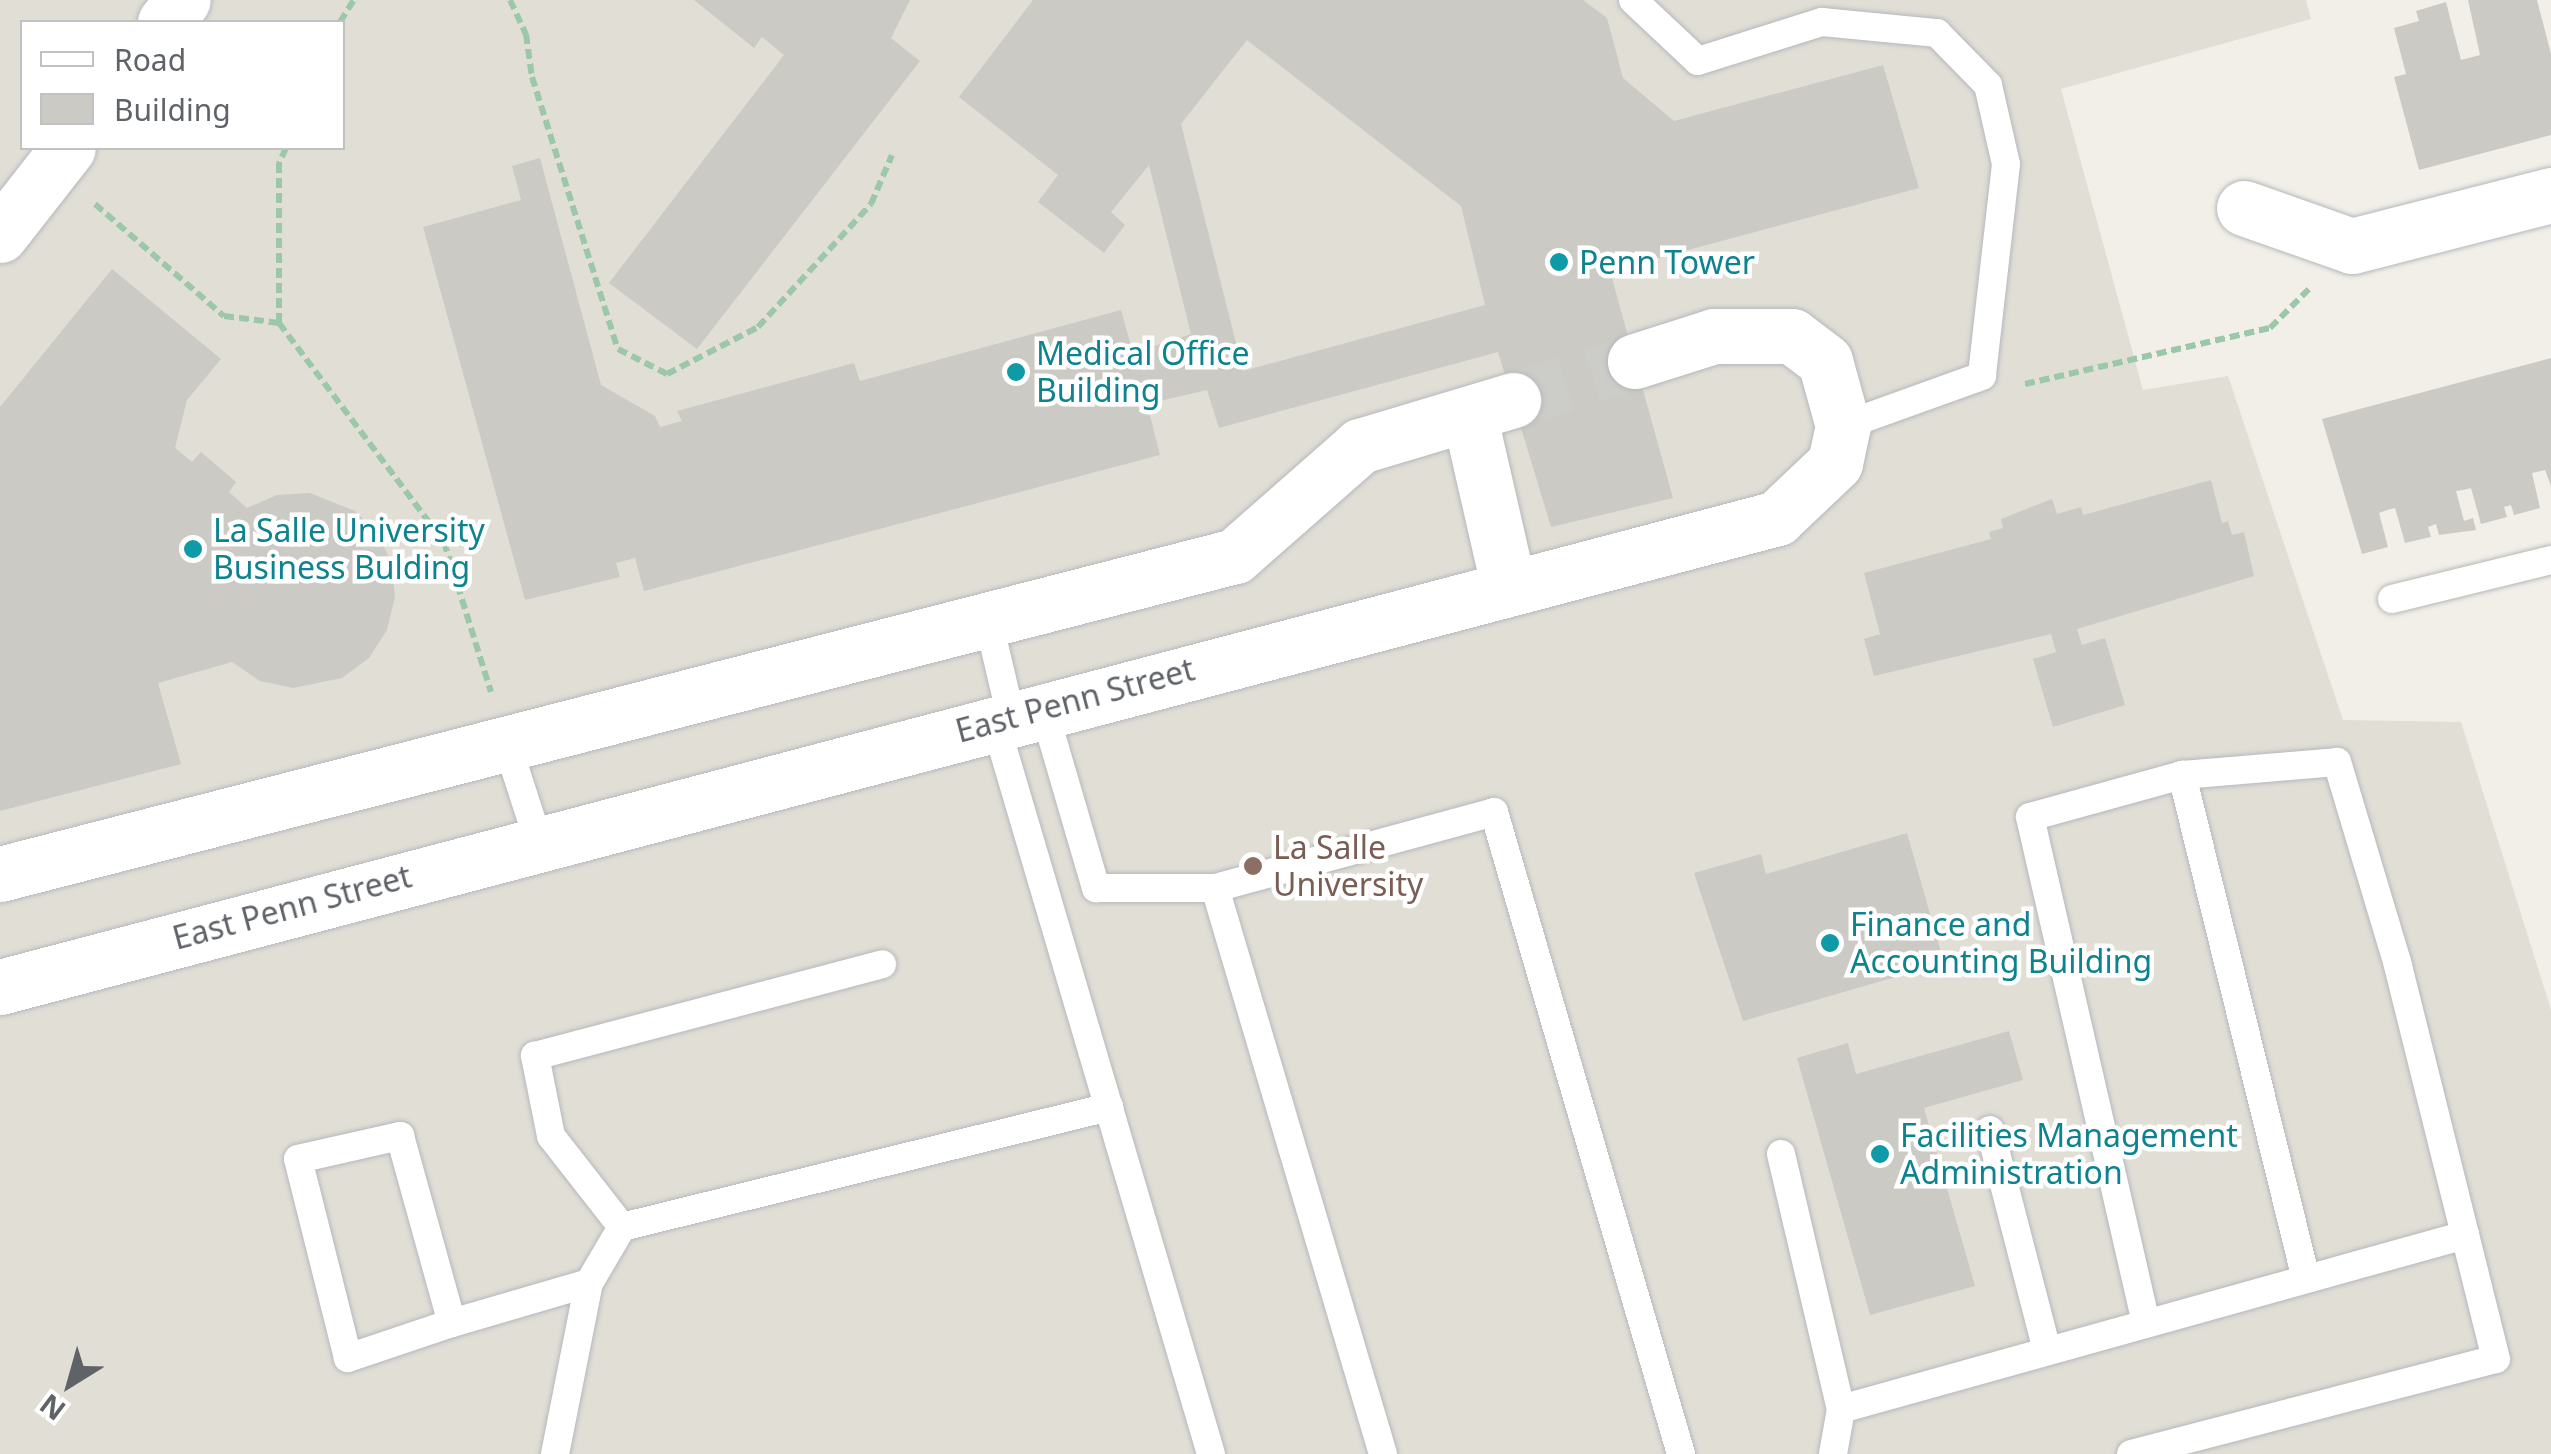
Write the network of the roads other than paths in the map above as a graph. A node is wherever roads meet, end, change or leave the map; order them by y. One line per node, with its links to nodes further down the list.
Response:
1 (183, 0): 3 (street)
2 (1633, 0): 9 (lane)
3 (167, 20)
4 (60, 157): 7 (street)
5 (2551, 195): 6 (street)
6 (2244, 208)
7 (0, 235)
8 (1635, 361): 9 (street)
9 (1844, 426): 11 (street, East Penn Street)
10 (2551, 560): 12 (lane)
11 (1509, 588): 13 (street); 14 (street, East Penn Street)
12 (2392, 599)
13 (988, 618): 14 (lane); 15 (street)
14 (1016, 715): 17 (street, East Penn Street); 19 (lane); 22 (lane)
15 (506, 741): 17 (lane); 18 (street)
16 (2182, 775): 26 (lane); 27 (lane); 30 (lane)
17 (538, 840): 21 (street, East Penn Street)
18 (0, 874)
19 (1216, 888): 35 (lane); 36 (lane)
20 (882, 964): 25 (lane)
21 (0, 987)
22 (1109, 1107): 25 (lane); 34 (lane)
23 (1990, 1130): 31 (lane)
24 (1781, 1154): 32 (lane)
25 (622, 1228): 28 (lane)
26 (2465, 1235): 27 (lane); 38 (lane)
27 (2306, 1279): 30 (lane)
28 (588, 1284): 29 (lane); 33 (lane)
29 (452, 1322): 29 (lane)
30 (2146, 1323): 31 (lane)
31 (2047, 1351): 32 (lane)
32 (1841, 1409): 37 (lane)
33 (555, 1454)
34 (1211, 1454)
35 (1383, 1454)
36 (1681, 1454)
37 (1833, 1454)
38 (2131, 1454)

